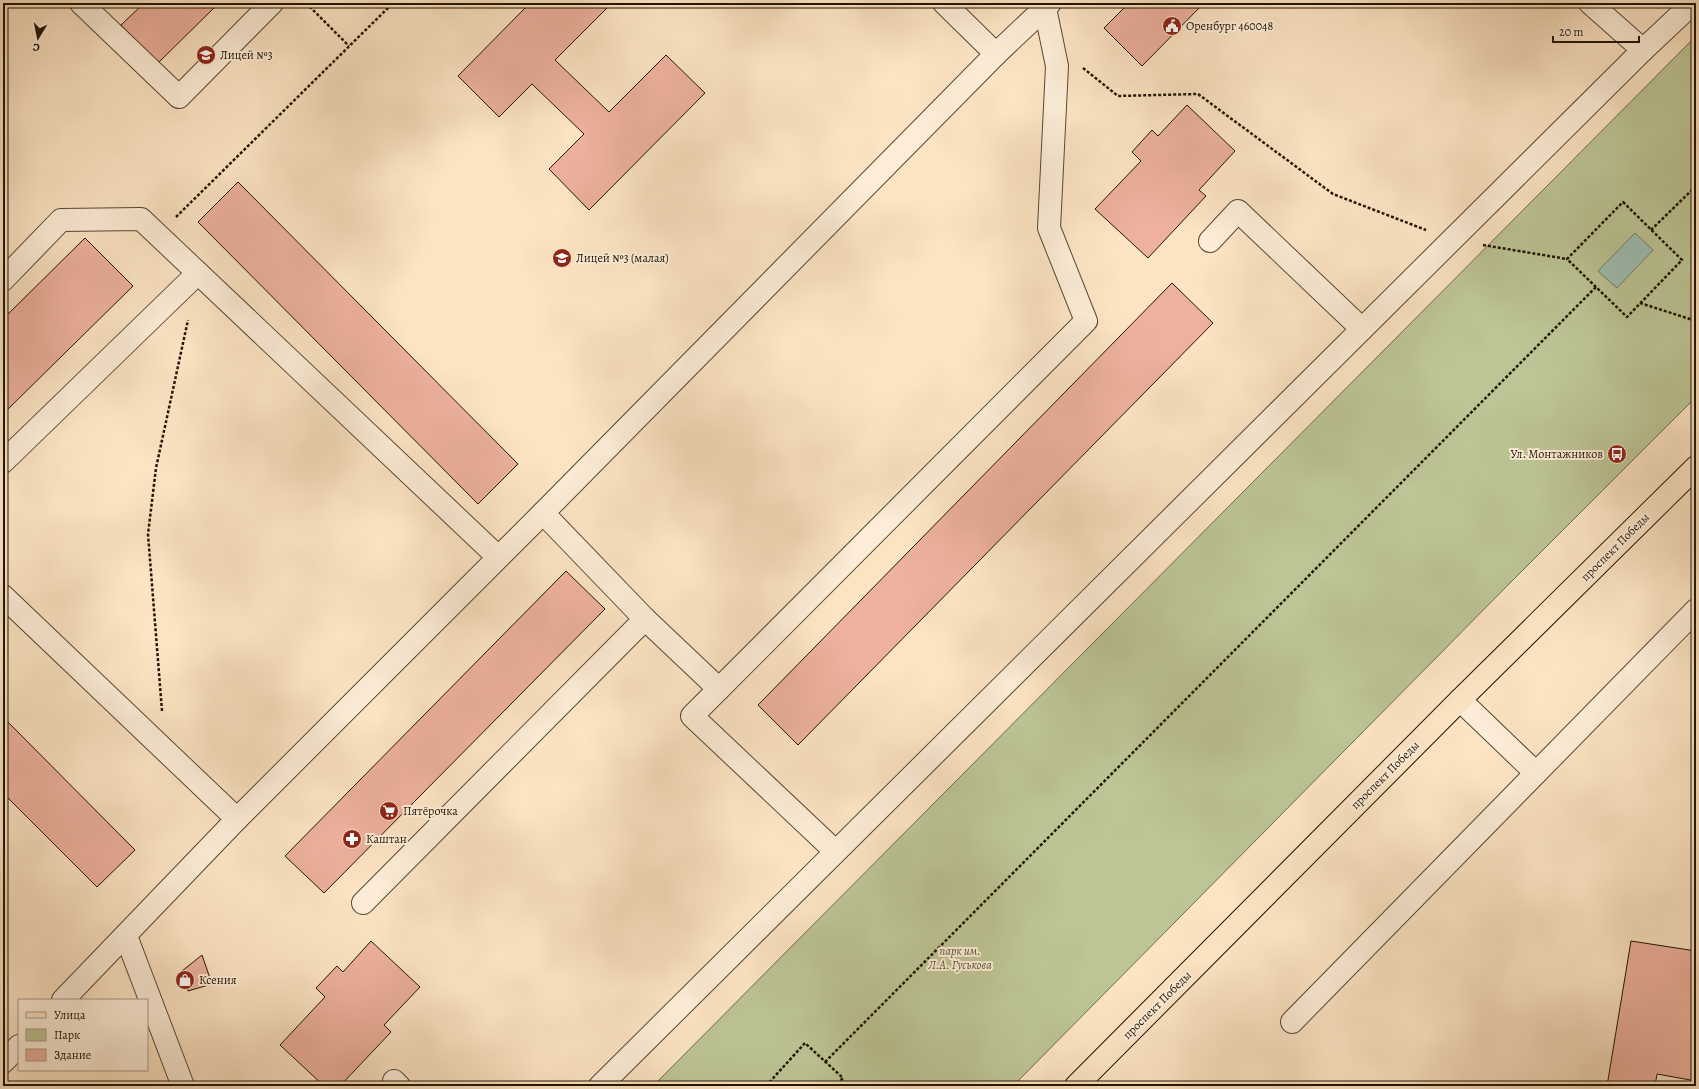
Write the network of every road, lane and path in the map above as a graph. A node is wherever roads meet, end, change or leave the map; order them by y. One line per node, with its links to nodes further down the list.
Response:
1 (81, 3): 2 (lane)
2 (272, 3)
3 (306, 3): 9 (path)
4 (393, 3): 9 (path)
5 (944, 3): 11 (lane)
6 (1590, 3): 10 (lane)
7 (1693, 3): 10 (lane)
8 (1047, 6): 11 (lane); 33 (lane)
9 (349, 46): 15 (path)
10 (1643, 50): 16 (lane)
11 (996, 54): 28 (lane)
12 (1079, 64): 16 (path)
13 (1696, 186): 14 (path)
14 (1651, 230): 18 (path); 22 (path)
15 (158, 235): 19 (lane); 20 (lane)
16 (1452, 240): 18 (path); 25 (lane)
17 (1210, 241): 25 (lane)
18 (1567, 259): 21 (path)
19 (198, 273): 26 (lane); 29 (lane)
20 (3, 280)
21 (1596, 287): 22 (path); 45 (path)
22 (1640, 303): 24 (path)
23 (188, 319): 35 (path)
24 (1696, 321)
25 (1362, 329): 38 (lane)
26 (3, 462)
27 (1696, 467): 34 (main road, проспект Победы)
28 (543, 513): 29 (lane); 32 (lane)
29 (498, 557): 37 (lane)
30 (3, 596): 37 (lane)
31 (1696, 610): 36 (lane)
32 (645, 619): 33 (lane); 39 (lane)
33 (719, 689): 38 (lane)
34 (1460, 700): 36 (lane); 50 (main road, проспект Победы)
35 (162, 712)
36 (1536, 774): 42 (lane)
37 (237, 819): 40 (lane)
38 (834, 851): 47 (lane)
39 (363, 903)
40 (126, 936): 41 (lane); 46 (lane)
41 (64, 999)
42 (1292, 1022)
43 (18, 1047): 44 (lane)
44 (3, 1062)
45 (825, 1062): 48 (path); 49 (path)
46 (183, 1086)
47 (600, 1086)
48 (766, 1086)
49 (835, 1086)
50 (1076, 1086)

